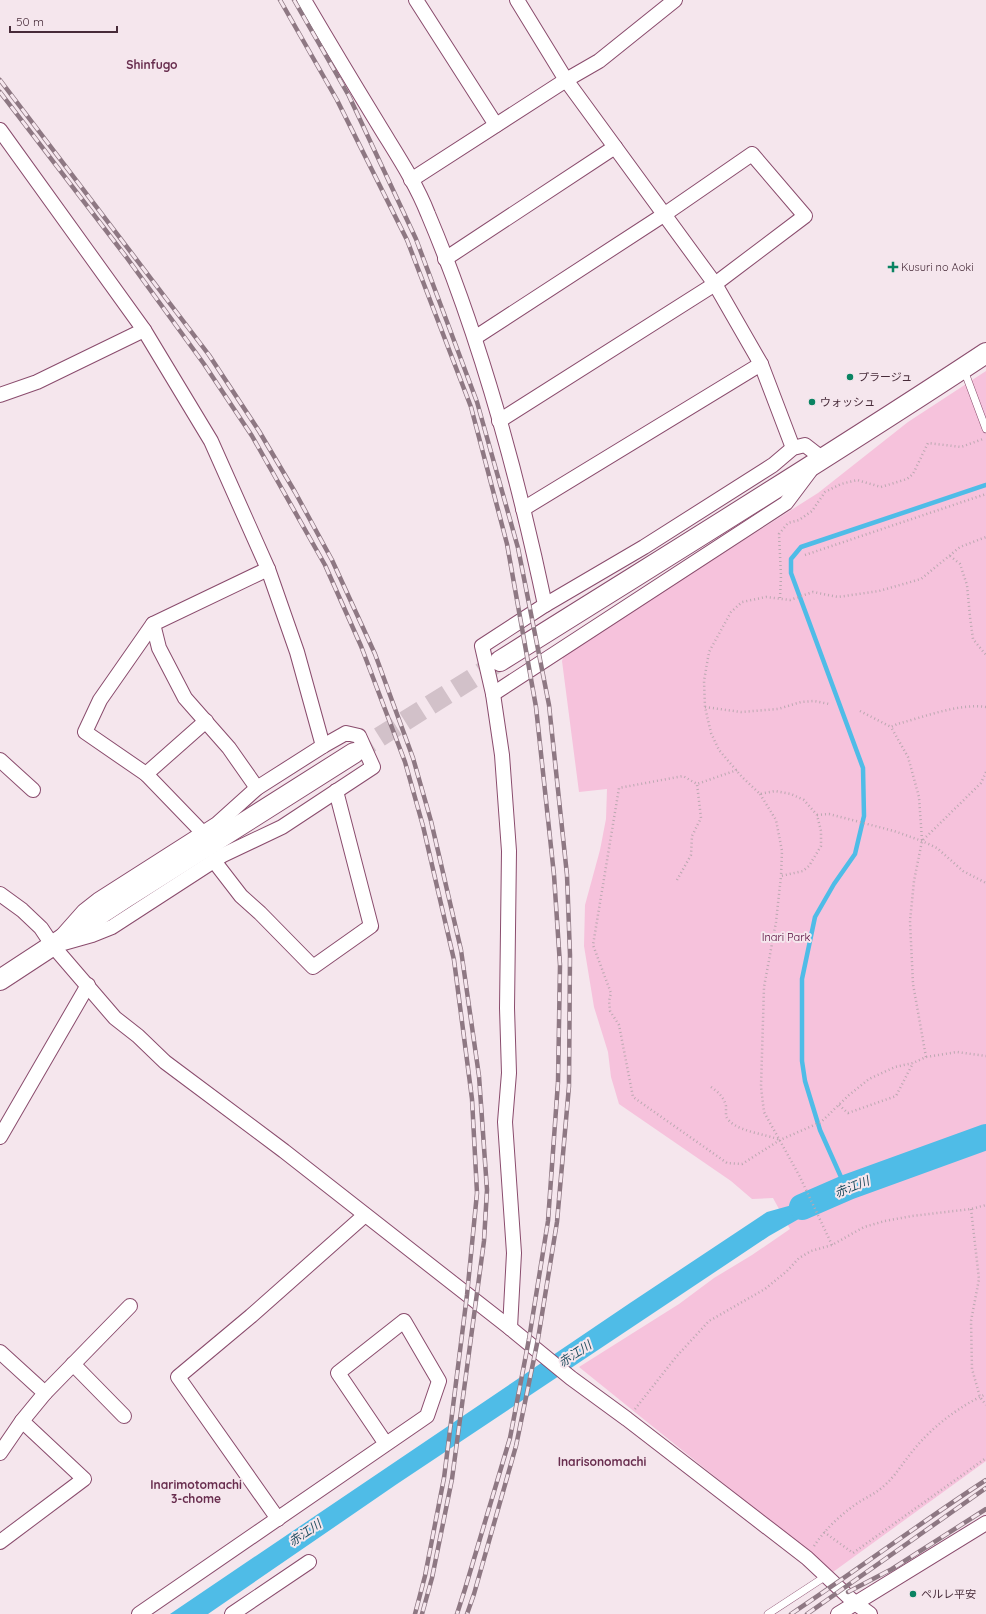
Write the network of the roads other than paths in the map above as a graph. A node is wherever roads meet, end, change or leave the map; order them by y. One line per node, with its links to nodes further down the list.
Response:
1 (304, 0): 9 (street)
2 (416, 0): 6 (street)
3 (517, 0): 5 (street)
4 (675, 0): 5 (street)
5 (566, 80): 6 (street); 8 (street)
6 (496, 125): 9 (street)
7 (2, 135): 13 (street)
8 (616, 147): 10 (street); 11 (street)
9 (411, 180): 11 (street)
10 (665, 214): 12 (street); 12 (street); 14 (street)
11 (445, 259): 14 (street)
12 (715, 284): 16 (street); 19 (street)
13 (144, 330): 18 (street); 24 (street)
14 (476, 337): 19 (street)
15 (986, 353): 17 (street)
16 (761, 364): 21 (street); 23 (street)
17 (963, 368): 20 (lane); 22 (street)
18 (0, 395)
19 (500, 421): 23 (street)
20 (986, 429)
21 (793, 448): 22 (street); 25 (street)
22 (818, 462): 27 (street); 28 (street)
23 (523, 508): 25 (street)
24 (268, 569): 26 (street); 30 (street)
25 (545, 605): 28 (street)
26 (153, 624): 29 (street); 33 (street)
27 (500, 661)
28 (493, 694): 46 (street)
29 (206, 721): 33 (street); 34 (street)
30 (323, 746): 34 (street); 36 (street)
31 (354, 753): 40 (street)
32 (1, 763): 35 (street)
33 (146, 774): 37 (street)
34 (257, 788): 37 (street)
35 (33, 790)
36 (336, 791): 38 (street); 38 (street)
37 (203, 833): 40 (street)
38 (214, 861): 40 (street)
39 (0, 894): 40 (street)
40 (53, 946): 41 (street); 42 (street)
41 (0, 980)
42 (88, 985): 43 (street); 44 (street)
43 (0, 1137)
44 (365, 1215): 46 (street); 54 (street)
45 (130, 1306): 48 (street)
46 (510, 1328): 58 (street)
47 (0, 1352): 49 (street)
48 (73, 1364): 49 (street); 50 (street)
49 (45, 1393): 51 (street)
50 (124, 1416)
51 (22, 1421): 53 (street); 56 (street)
52 (386, 1444): 52 (street); 54 (street)
53 (0, 1453)
54 (278, 1519): 60 (street)
55 (986, 1523): 59 (street)
56 (0, 1542)
57 (309, 1562): 61 (street)
58 (826, 1576): 59 (street); 62 (lane)
59 (856, 1603): 63 (street); 64 (street)
60 (139, 1614)
61 (232, 1614)
62 (768, 1614)
63 (838, 1614)
64 (870, 1614)

